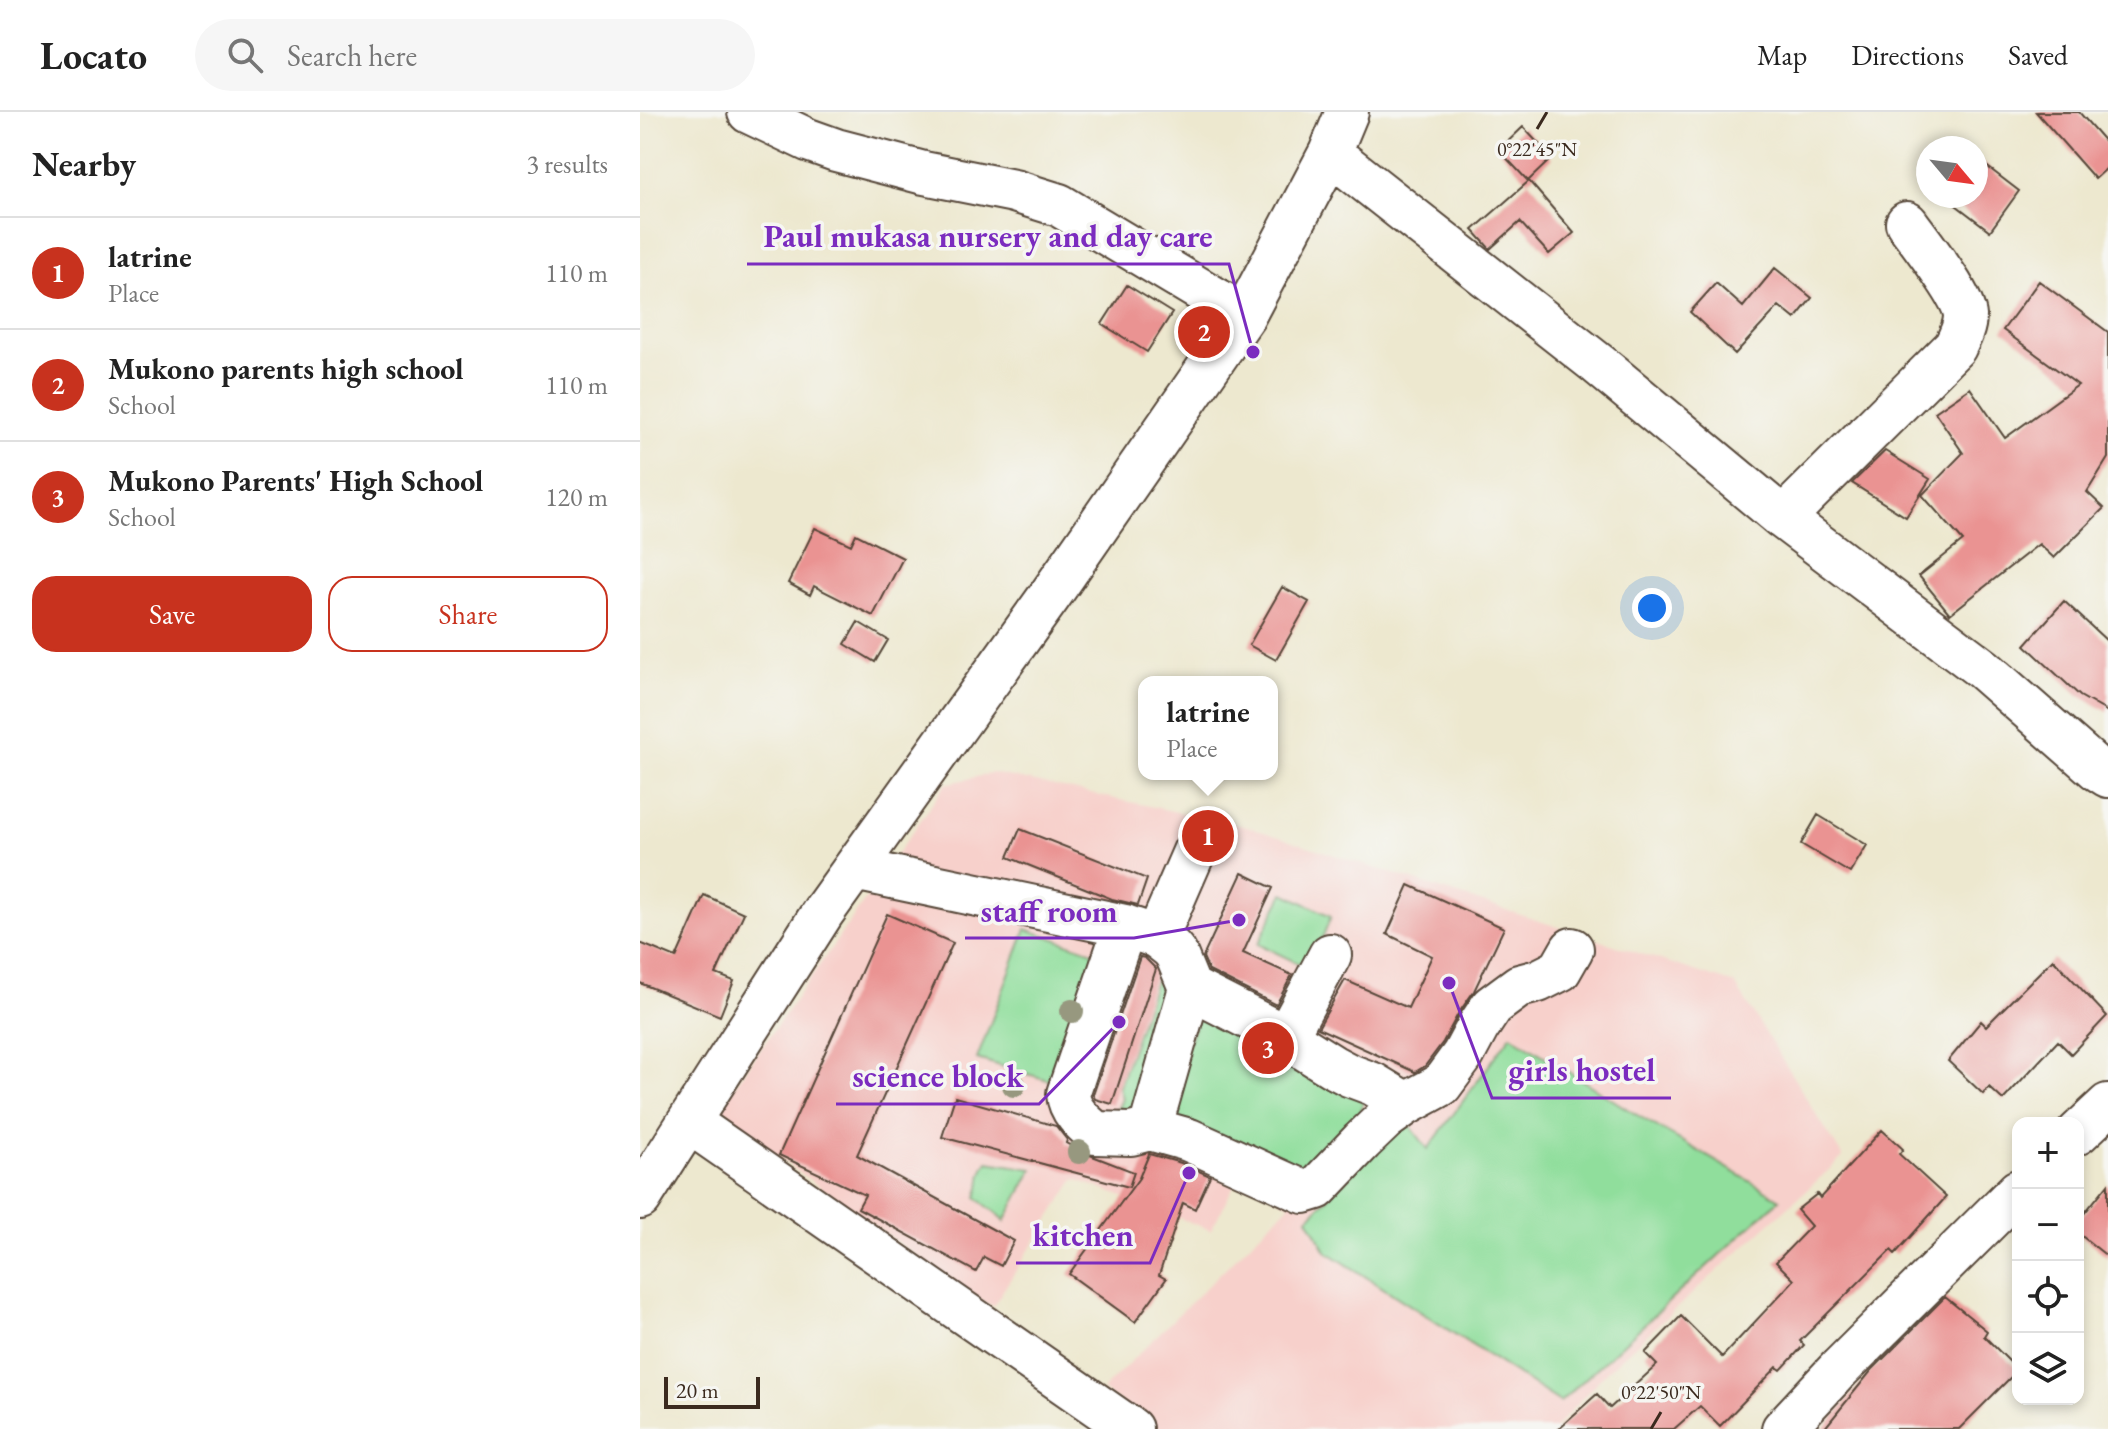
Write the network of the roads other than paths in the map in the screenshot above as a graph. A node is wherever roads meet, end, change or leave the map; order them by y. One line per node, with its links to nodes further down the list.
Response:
1 (749, 112): 5 (street)
2 (1347, 112): 3 (street)
3 (1330, 153): 5 (street); 6 (street)
4 (1907, 223): 6 (street)
5 (1244, 316): 9 (street)
6 (1783, 518): 7 (street)
7 (2108, 776)
8 (1194, 852): 10 (street)
9 (854, 869): 10 (street); 17 (street)
10 (1141, 931): 13 (street); 19 (street)
11 (1572, 949): 15 (street)
12 (1330, 955): 14 (street)
13 (1190, 988): 14 (street); 19 (street)
14 (1286, 1037): 15 (street)
15 (1406, 1104): 19 (street)
16 (2108, 1105): 18 (street)
17 (689, 1122): 21 (street); 22 (street)
18 (2084, 1127)
19 (1150, 1129)
20 (2012, 1197): 23 (street)
21 (640, 1198)
22 (1131, 1429)
23 (1783, 1429)

